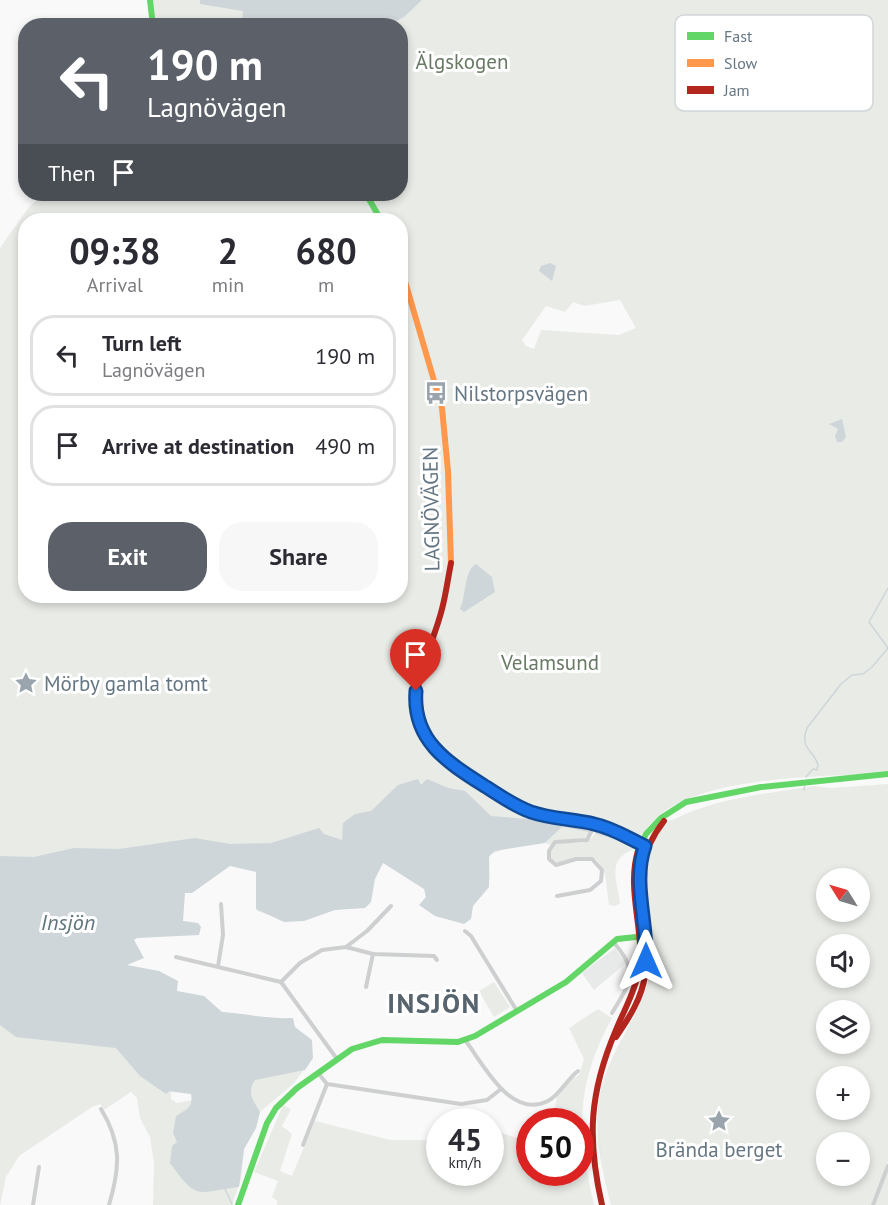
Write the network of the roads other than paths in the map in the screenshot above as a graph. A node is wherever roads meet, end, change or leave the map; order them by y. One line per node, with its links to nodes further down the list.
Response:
1 (150, 0): 2 (main road)
2 (152, 18)
3 (408, 292): 5 (main road, LAGNÖVÄGEN)
4 (888, 774): 6 (main road)
5 (594, 830): 6 (main road, LAGNÖVÄGEN); 7 (street)
6 (643, 845): 11 (main road)
7 (557, 896)
8 (221, 903): 17 (street)
9 (391, 906): 13 (street)
10 (465, 930): 20 (street)
11 (643, 936): 12 (main road); 35 (main road)
12 (612, 942): 20 (main road); 21 (street)
13 (346, 947): 14 (street); 18 (street)
14 (373, 954): 16 (street); 19 (street)
15 (176, 957): 17 (street)
16 (437, 960)
17 (218, 966): 18 (street)
18 (281, 982): 23 (street)
19 (366, 987)
20 (518, 1012): 22 (main road)
21 (612, 1013)
22 (465, 1040): 23 (main road); 27 (street)
23 (337, 1059): 25 (main road)
24 (578, 1071): 27 (street)
25 (318, 1073): 26 (street); 34 (main road)
26 (327, 1084): 27 (street); 29 (street)
27 (501, 1089)
28 (101, 1109): 33 (street)
29 (303, 1146)
30 (888, 1166): 36 (street)
31 (39, 1167): 32 (street)
32 (33, 1205)
33 (109, 1205)
34 (238, 1205)
35 (602, 1205)
36 (873, 1205)

